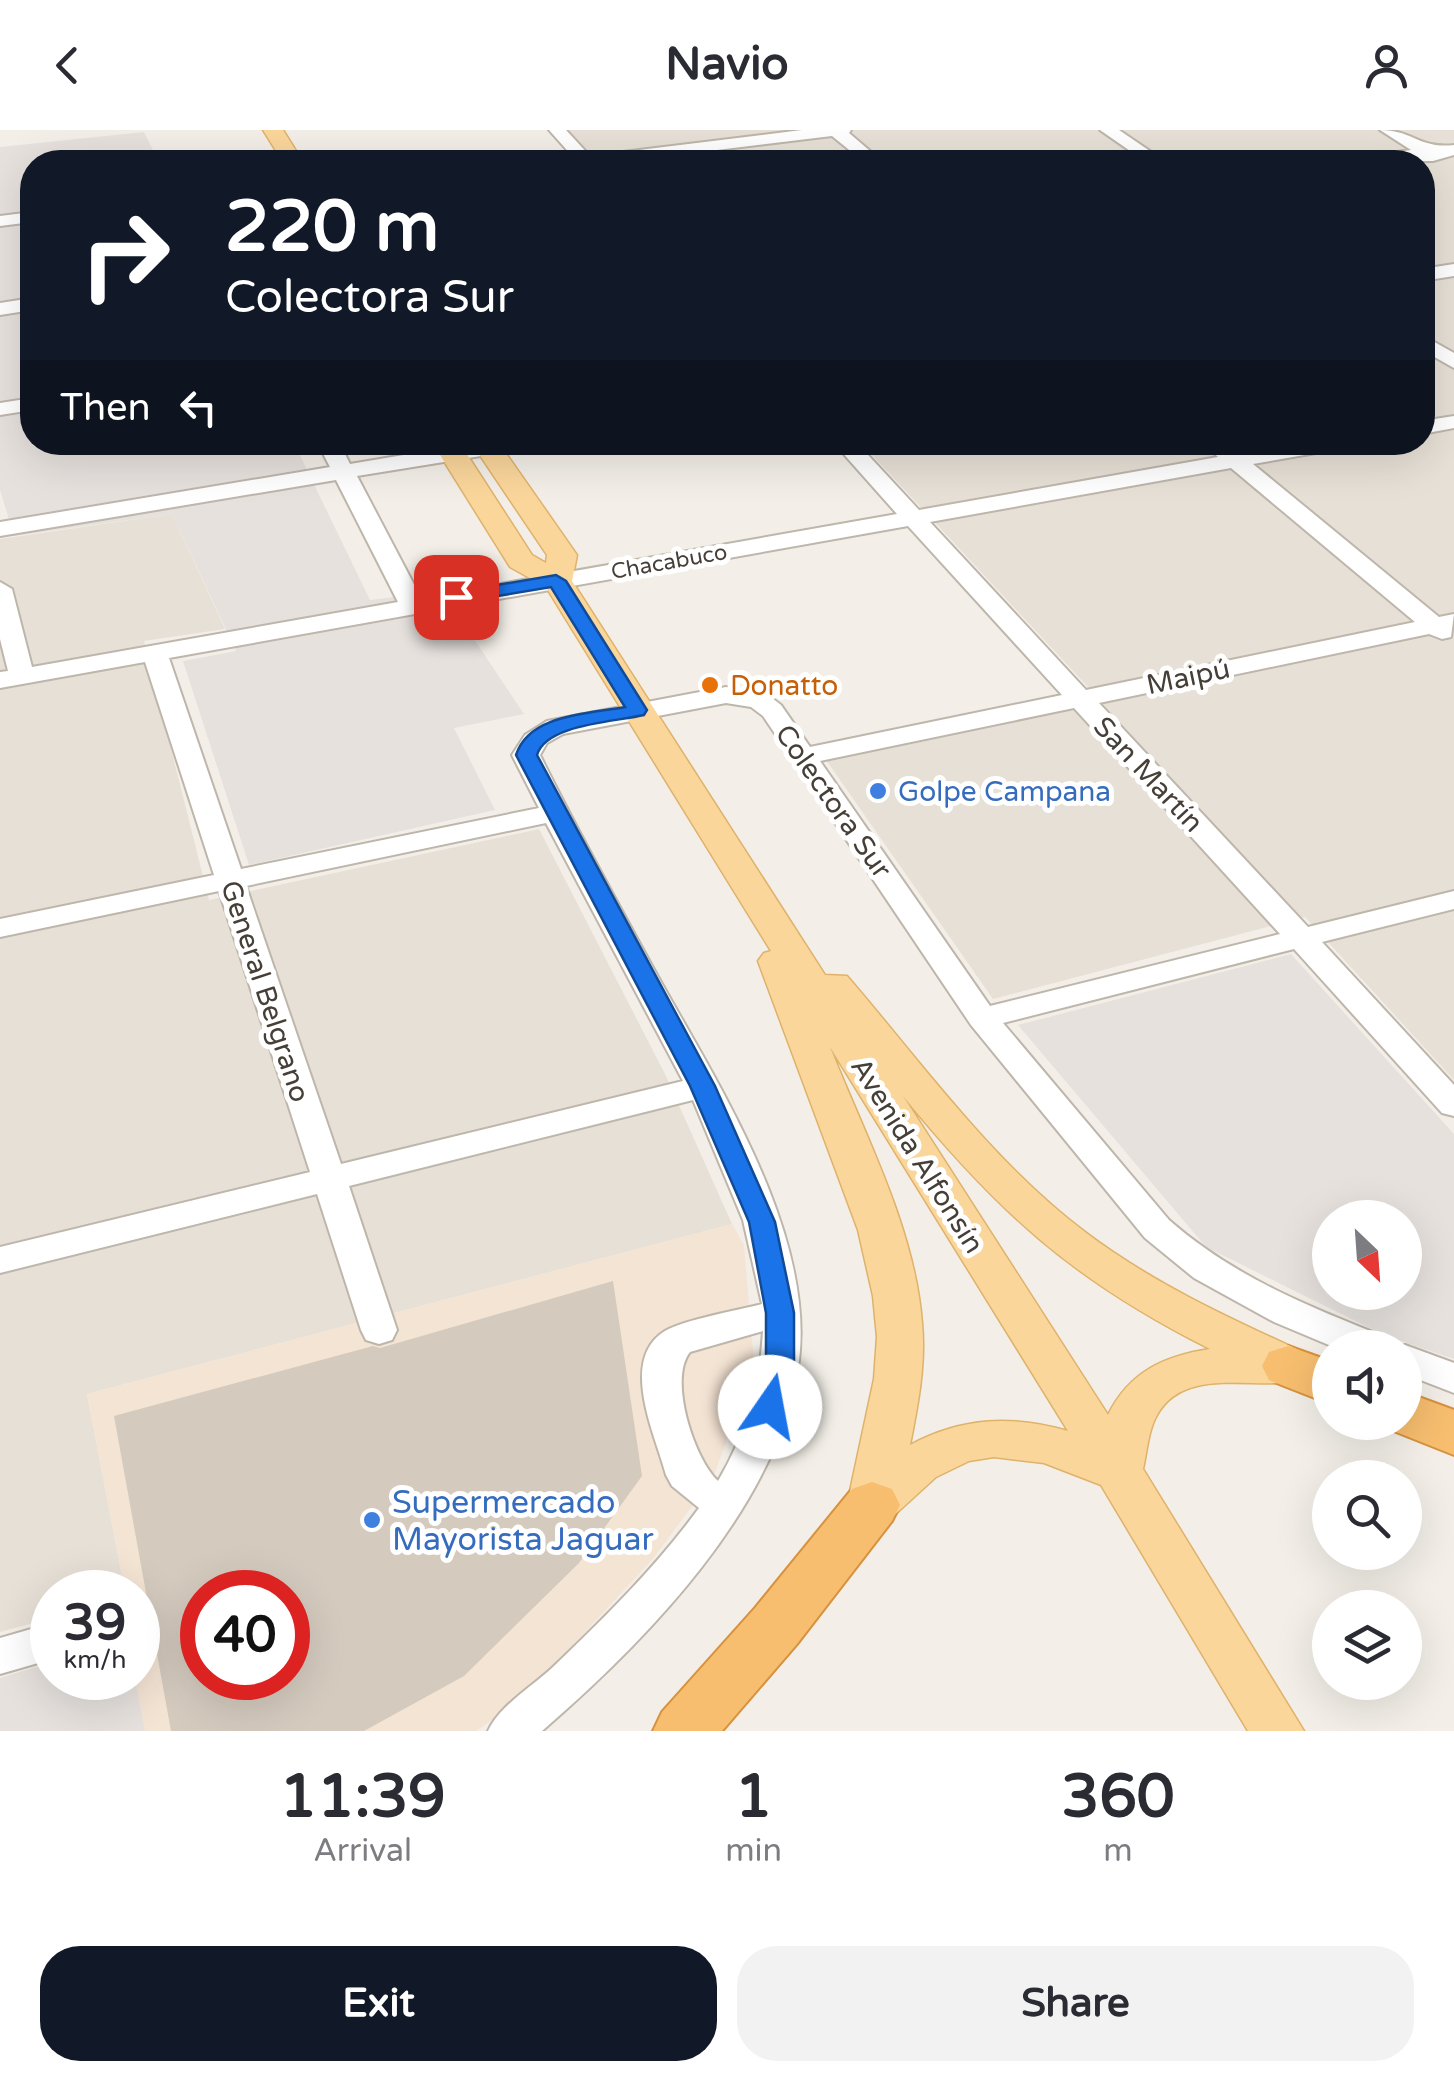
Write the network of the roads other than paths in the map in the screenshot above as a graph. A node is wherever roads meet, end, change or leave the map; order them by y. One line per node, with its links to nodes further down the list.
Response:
1 (557, 130): 5 (street)
2 (838, 130): 6 (street); 7 (street)
3 (1108, 130): 8 (street)
4 (1388, 130): 9 (street)
5 (574, 150)
6 (679, 150)
7 (860, 150)
8 (1139, 150)
9 (1424, 150)
10 (334, 455): 18 (street)
11 (418, 455): 18 (street)
12 (453, 455): 21 (main road, Avenida Alfonsín)
13 (493, 455): 21 (main road, Avenida Alfonsín)
14 (856, 455): 19 (street, San Martín)
15 (1228, 455): 17 (street)
16 (1268, 455): 17 (street, Chacabuco)
17 (1235, 461): 19 (street, Chacabuco); 24 (street)
18 (342, 472): 20 (street); 23 (street)
19 (914, 518): 21 (street, Chacabuco); 27 (street, San Martín)
20 (0, 529)
21 (556, 581): 23 (street, Chacabuco); 28 (main road, Avenida Alfonsín)
22 (0, 589): 26 (street)
23 (412, 605): 25 (street, Chacabuco)
24 (1447, 629): 27 (street, Maipú)
25 (154, 652): 26 (street, Chacabuco); 31 (street, General Belgrano)
26 (11, 678)
27 (1080, 699): 29 (street, Maipú); 35 (street, San Martín)
28 (637, 710): 29 (street, Colectora Sur); 30 (street, Colectora Sur); 32 (main road, Avenida Alfonsín)
29 (805, 756): 36 (street, Colectora Sur)
30 (554, 813): 31 (street); 37 (street, Colectora Sur)
31 (230, 880): 34 (street); 39 (street, General Belgrano)
32 (752, 892): 45 (main road); 49 (main road, Avenida Alfonsín); 51 (main road)
33 (1454, 900): 35 (street)
34 (0, 928)
35 (1301, 938): 36 (street); 38 (street, San Martín)
36 (982, 1018): 43 (street, Colectora Sur)
37 (703, 1086): 39 (street); 41 (street, Colectora Sur)
38 (1454, 1105)
39 (329, 1179): 40 (street); 42 (street, General Belgrano)
40 (0, 1260)
41 (780, 1313): 50 (street, Colectora Sur); 50 (street)
42 (378, 1330)
43 (1330, 1330)
44 (1422, 1366): 46 (street)
45 (1309, 1375): 49 (main road)
46 (1454, 1379)
47 (1422, 1420): 48 (highway)
48 (1454, 1432)
49 (1118, 1471): 51 (main road); 54 (main road, Avenida Alfonsín)
50 (729, 1502): 55 (street, Colectora Sur)
51 (872, 1505): 56 (highway)
52 (30, 1647): 53 (street)
53 (0, 1656)
54 (1270, 1720)
55 (510, 1731)
56 (684, 1731)

